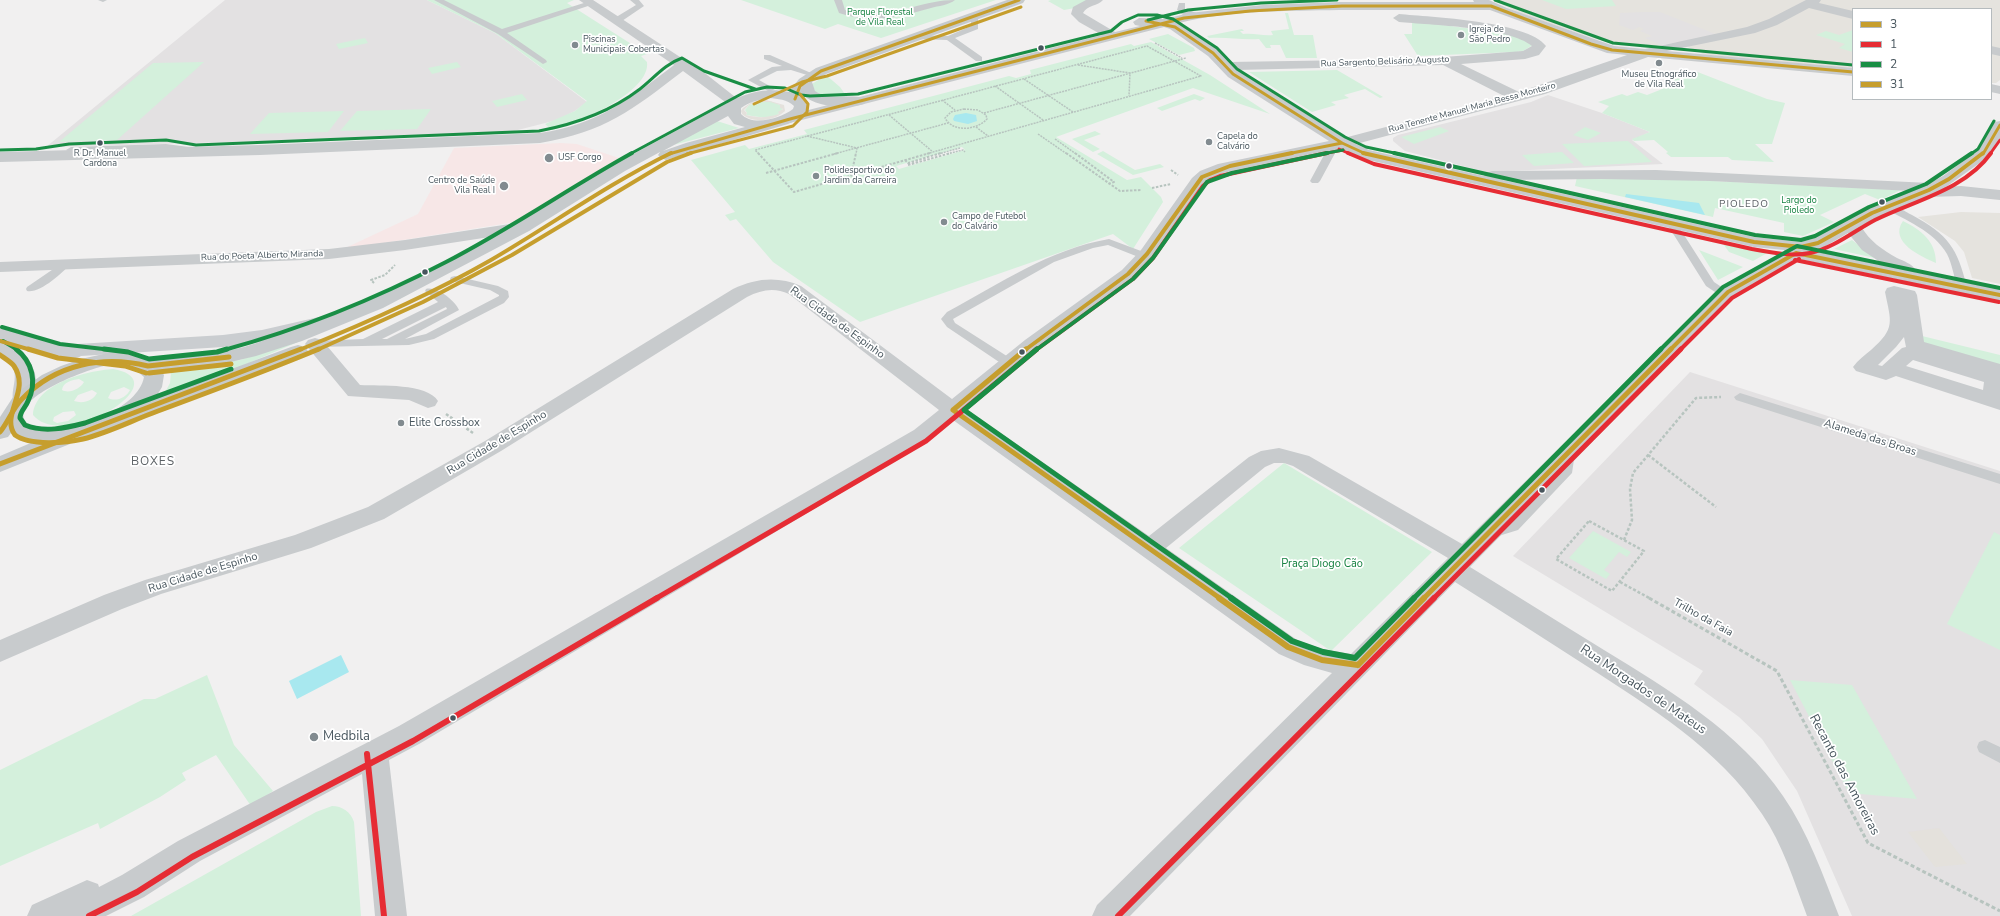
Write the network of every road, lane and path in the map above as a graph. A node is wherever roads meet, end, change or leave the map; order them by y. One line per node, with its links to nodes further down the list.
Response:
1 (438, 0): 20 (lane)
2 (634, 0): 17 (lane)
3 (838, 0): 4 (lane)
4 (951, 0)
5 (1019, 0): 16 (main road)
6 (1097, 0): 22 (street)
7 (1196, 0): 11 (street)
8 (1479, 0): 13 (street)
9 (588, 2): 17 (street); 20 (lane)
10 (1812, 2): 15 (street); 26 (street, Rua Tenente Manuel Maria Bessa Monteiro)
11 (1182, 5): 14 (lane); 18 (street)
12 (1350, 6): 13 (street); 14 (street); 32 (street, Rua Sargento Belisário Augusto)
13 (1491, 6): 26 (street)
14 (1199, 15): 19 (street)
15 (1852, 15)
16 (974, 16): 21 (main road); 23 (lane)
17 (616, 21): 35 (street)
18 (1139, 22): 19 (street); 22 (street)
19 (1171, 26): 22 (street); 25 (street); 36 (street)
20 (501, 32): 33 (lane)
21 (915, 37): 23 (lane); 41 (main road)
22 (1114, 37): 25 (street)
23 (949, 38): 29 (lane)
24 (1150, 40): 30 (path)
25 (1056, 51): 50 (street)
26 (1646, 53): 38 (street); 47 (street, Rua Tenente Manuel Maria Bessa Monteiro)
27 (767, 57): 37 (lane)
28 (1188, 57): 30 (path)
29 (979, 59)
30 (1183, 59): 31 (path)
31 (1174, 61): 34 (path); 39 (path); 46 (path)
32 (1445, 61): 36 (street, Rua Sargento Belisário Augusto); 47 (street)
33 (543, 62)
34 (1076, 64): 39 (path); 42 (path)
35 (682, 65): 40 (street); 73 (street)
36 (1224, 66): 67 (street)
37 (792, 67): 41 (lane); 44 (lane)
38 (1852, 72)
39 (1130, 73): 45 (path); 46 (path)
40 (702, 77): 44 (street); 52 (street)
41 (806, 77): 44 (main road); 48 (main road); 50 (main road)
42 (1024, 78): 43 (path); 45 (path)
43 (995, 86): 49 (path); 51 (path)
44 (761, 94): 48 (main road); 52 (main road)
45 (1049, 95): 51 (path); 54 (path)
46 (1129, 96): 54 (path)
47 (1517, 97): 67 (street, Rua Tenente Manuel Maria Bessa Monteiro)
48 (797, 100): 50 (street); 57 (main road)
49 (942, 100): 53 (path); 56 (path)
50 (859, 101): 57 (street)
51 (1019, 103): 55 (path); 58 (path)
52 (736, 106): 57 (main road); 91 (main road)
53 (955, 110): 55 (path); 59 (path)
54 (1073, 112): 58 (path)
55 (984, 113): 61 (path)
56 (888, 115): 62 (path); 64 (path)
57 (782, 121): 97 (main road)
58 (1043, 121): 65 (path)
59 (948, 123): 61 (path); 62 (path)
60 (2000, 125): 83 (street)
61 (976, 126): 65 (path)
62 (910, 133): 69 (path); 70 (path)
63 (1038, 134): 82 (path)
64 (807, 136): 69 (path); 76 (path)
65 (988, 136): 68 (path)
66 (1055, 139): 82 (path)
67 (1339, 144): 80 (street); 81 (lane); 94 (street, Rua Tenente Manuel Maria Bessa Monteiro)
68 (957, 146): 70 (path); 72 (path)
69 (857, 148): 76 (path); 79 (path)
70 (933, 152): 74 (path)
71 (965, 152): 72 (path)
72 (935, 156): 74 (path); 75 (path)
73 (0, 157)
74 (905, 160): 79 (path)
75 (911, 168)
76 (774, 171): 77 (path); 79 (path)
77 (766, 173)
78 (1178, 175): 84 (path)
79 (850, 176)
80 (1463, 178): 83 (street); 89 (street)
81 (1315, 181)
82 (1108, 184): 85 (path)
83 (1935, 187): 86 (street)
84 (1152, 188)
85 (1141, 190)
86 (1916, 195): 87 (street); 88 (street)
87 (2000, 196)
88 (1887, 206): 90 (street); 99 (lane)
89 (1672, 224): 92 (street); 102 (lane)
90 (1852, 225): 92 (street); 98 (street)
91 (523, 227): 95 (street, Rua do Poeta Alberto Miranda); 105 (main road)
92 (1754, 242): 93 (street)
93 (1796, 253): 98 (street); 102 (street)
94 (1145, 256): 113 (street, Rua Tenente Manuel Maria Bessa Monteiro); 113 (lane)
95 (65, 264): 96 (street, Rua do Poeta Alberto Miranda); 100 (lane)
96 (0, 267)
97 (455, 279): 101 (main road); 107 (lane)
98 (1925, 279): 99 (street)
99 (1962, 287): 103 (street)
100 (31, 289)
101 (430, 291): 104 (lane); 108 (main road)
102 (1725, 294): 133 (street)
103 (2000, 295)
104 (446, 302): 107 (lane); 109 (lane)
105 (343, 318): 111 (main road); 114 (main road)
106 (0, 334): 111 (main road)
107 (381, 343): 109 (lane)
108 (315, 344): 109 (lane); 119 (street); 123 (main road)
109 (363, 344)
110 (0, 347): 121 (main road)
111 (59, 351): 112 (main road)
112 (116, 359): 114 (main road); 121 (main road)
113 (1009, 363): 122 (street, Rua Tenente Manuel Maria Bessa Monteiro)
114 (148, 366): 123 (main road)
115 (1893, 368): 116 (street); 117 (street); 120 (street)
116 (2000, 371)
117 (2000, 396)
118 (1740, 397): 127 (path); 129 (lane, Alameda das Broas)
119 (428, 401): 126 (path)
120 (2000, 403)
121 (17, 407): 124 (main road); 125 (main road)
122 (953, 410): 132 (street, Rua Cidade de Espinho); 135 (street, Rua Cidade de Espinho); 139 (street, Rua Tenente Manuel Maria Bessa Monteiro)
123 (110, 421): 125 (main road)
124 (0, 432)
125 (81, 432): 128 (main road)
126 (475, 434)
127 (1648, 455): 130 (path); 131 (path)
128 (0, 464)
129 (2000, 479)
130 (1716, 507)
131 (1624, 540): 134 (path); 134 (path)
132 (1149, 549): 133 (street); 136 (street)
133 (1459, 563): 136 (street); 147 (street, Rua Morgados de Mateus)
134 (1620, 582): 137 (path, Trilho da Faia)
135 (0, 651)
136 (1358, 665): 146 (street)
137 (1777, 671): 142 (path, Recanto das Amoreiras)
138 (1985, 747): 140 (lane)
139 (374, 754): 141 (street, Rua Tenente Manuel Maria Bessa Monteiro); 145 (street)
140 (2000, 756)
141 (189, 851): 143 (street); 144 (street)
142 (2000, 911)
143 (43, 916)
144 (73, 916)
145 (391, 916)
146 (1108, 916)
147 (1823, 916)

